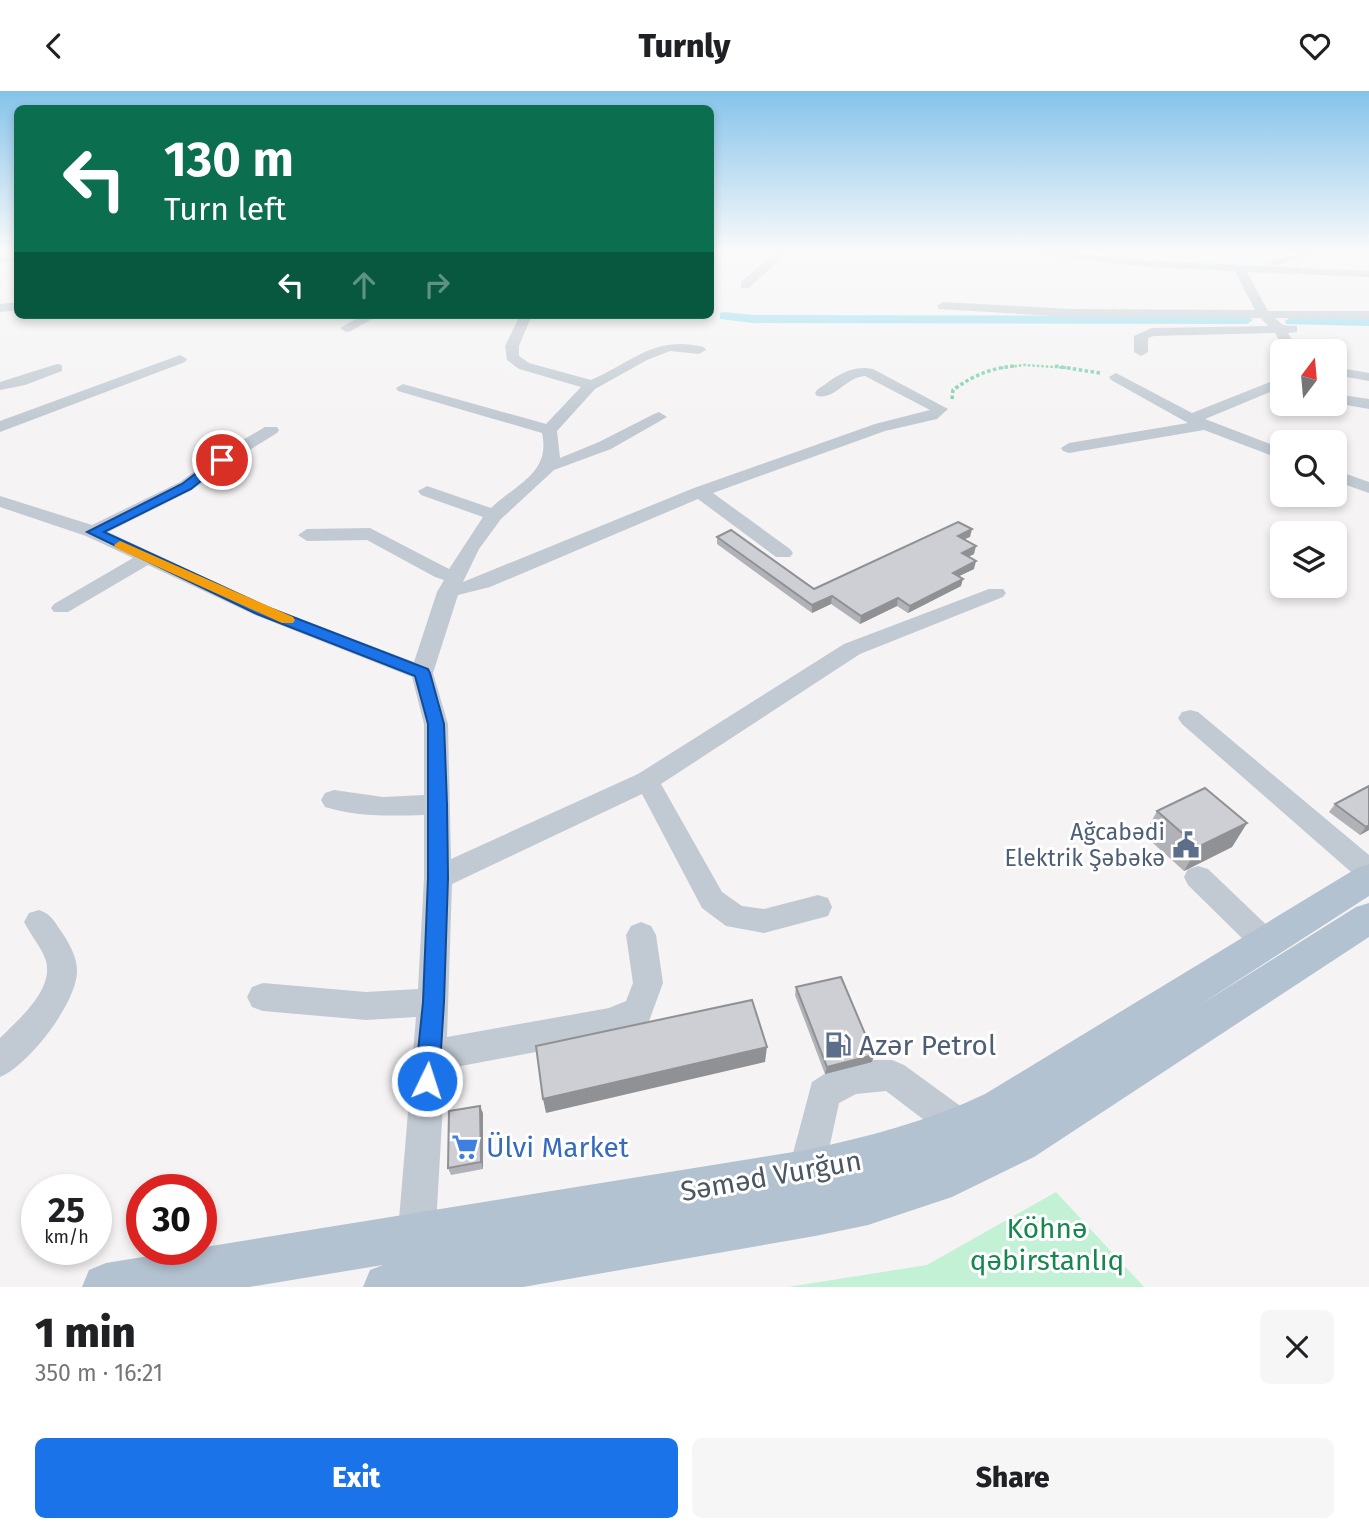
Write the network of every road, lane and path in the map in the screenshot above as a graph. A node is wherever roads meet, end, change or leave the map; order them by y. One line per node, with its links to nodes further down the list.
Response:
1 (943, 306): 3 (street)
2 (1259, 306): 3 (street)
3 (1263, 313): 4 (street); 8 (street)
4 (1369, 315)
5 (365, 319): 7 (street)
6 (524, 319): 19 (street)
7 (346, 328)
8 (1279, 328): 9 (street); 10 (street); 12 (street)
9 (1304, 329)
10 (1285, 339)
11 (699, 350): 19 (street)
12 (1141, 352)
13 (180, 359): 28 (street)
14 (57, 368): 18 (street)
15 (1348, 373): 17 (street)
16 (1116, 377): 25 (path); 27 (street)
17 (1369, 377)
18 (0, 386)
19 (590, 386): 29 (street)
20 (403, 388): 29 (street)
21 (1270, 388): 27 (street)
22 (817, 391): 25 (street)
23 (1348, 400): 24 (street)
24 (1369, 404)
25 (940, 409): 37 (street)
26 (659, 417): 33 (street)
27 (1198, 422): 31 (street); 32 (street)
28 (0, 427)
29 (549, 430): 33 (street)
30 (271, 431): 40 (street)
31 (1069, 448)
32 (1270, 450)
33 (548, 466): 39 (street)
34 (1347, 480): 35 (street)
35 (1369, 488)
36 (428, 491): 39 (street)
37 (700, 492): 42 (street); 44 (street)
38 (0, 501): 40 (street)
39 (495, 515): 44 (street)
40 (93, 532): 43 (street)
41 (307, 535): 44 (street)
42 (783, 553)
43 (146, 558): 46 (street); 47 (street)
44 (450, 584): 47 (street)
45 (996, 593): 49 (street)
46 (61, 608)
47 (422, 673): 51 (street)
48 (1190, 718): 52 (street)
49 (648, 781): 54 (street); 56 (street)
50 (334, 800): 51 (street)
51 (438, 804): 54 (street)
52 (1369, 870)
53 (1198, 877): 60 (street)
54 (438, 878): 62 (street)
55 (1369, 878): 60 (main road, Səməd Vurğun)
56 (818, 908)
57 (1369, 918): 65 (main road, Səməd Vurğun)
58 (39, 922): 64 (street)
59 (641, 935): 63 (street)
60 (1265, 942): 65 (main road, Səməd Vurğun)
61 (263, 996): 62 (street)
62 (433, 1002): 63 (street)
63 (429, 1056): 68 (street)
64 (0, 1061)
65 (973, 1144): 66 (main road, Səməd Vurğun); 66 (street); 67 (main road, Səməd Vurğun)
66 (806, 1172): 67 (street); 68 (main road, Səməd Vurğun)
67 (815, 1213): 69 (main road, Səməd Vurğun)
68 (416, 1236): 69 (street); 70 (main road, Səməd Vurğun)
69 (400, 1285)
70 (106, 1287)

